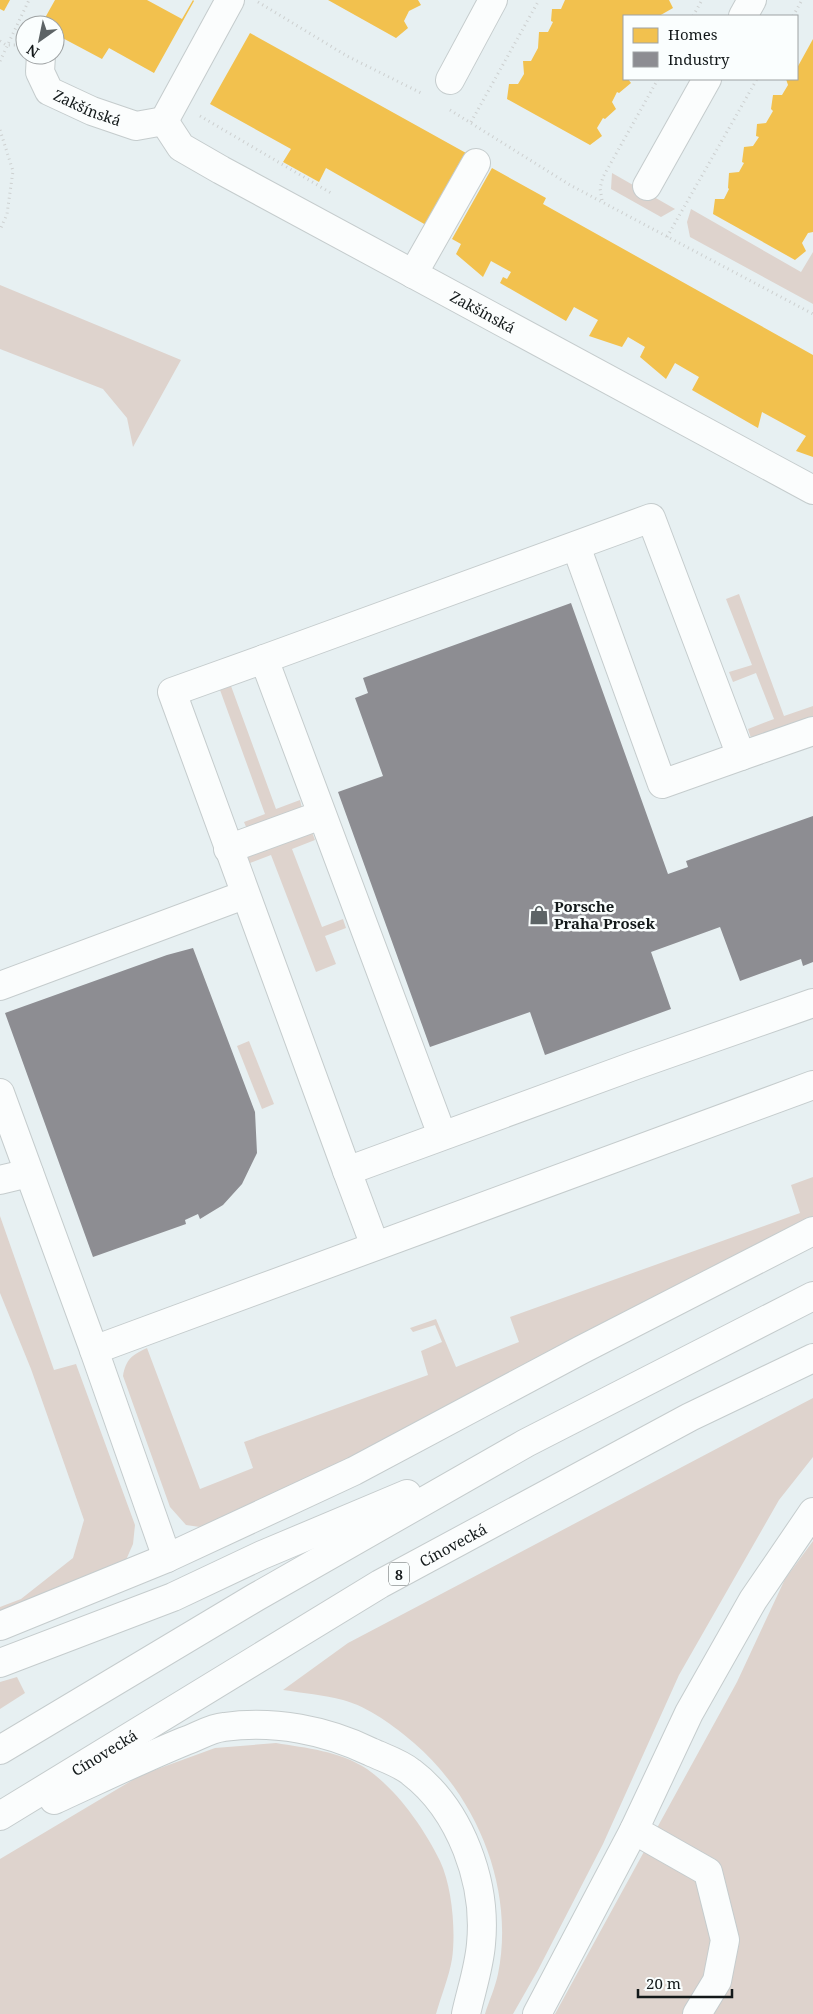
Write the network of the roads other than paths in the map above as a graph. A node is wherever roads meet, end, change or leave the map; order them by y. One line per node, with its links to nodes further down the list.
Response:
1 (230, 0): 8 (main road)
2 (493, 0): 6 (main road)
3 (752, 0): 4 (main road)
4 (744, 15)
5 (40, 65): 8 (main road, Zakšínská)
6 (450, 80)
7 (706, 80): 10 (main road)
8 (164, 121): 11 (main road, Zakšínská)
9 (476, 163): 11 (main road)
10 (647, 186)
11 (413, 274): 12 (main road, Zakšínská)
12 (813, 490)
13 (576, 546): 14 (main road); 16 (main road); 16 (main road)
14 (264, 659): 17 (main road); 18 (main road)
15 (813, 731): 16 (main road)
16 (742, 756)
17 (321, 815): 18 (main road); 24 (main road)
18 (228, 849): 19 (main road)
19 (244, 895): 20 (main road); 25 (main road)
20 (0, 986)
21 (813, 1003): 24 (main road)
22 (813, 1085): 29 (main road)
23 (0, 1093): 26 (main road)
24 (442, 1135): 25 (main road)
25 (347, 1171): 29 (main road)
26 (29, 1173): 27 (main road); 31 (main road)
27 (0, 1180)
28 (813, 1231): 35 (main road)
29 (375, 1246): 31 (main road)
30 (813, 1296): 33 (main road)
31 (94, 1350): 35 (main road)
32 (813, 1358): 39 (main road, Cínovecká / 8)
33 (526, 1444): 37 (main road); 38 (main road)
34 (813, 1512): 41 (main road)
35 (167, 1558): 36 (main road)
36 (0, 1626)
37 (0, 1662)
38 (0, 1750)
39 (0, 1816)
40 (0, 1825): 42 (main road)
41 (634, 1830): 43 (main road); 44 (main road)
42 (466, 2014)
43 (537, 2014)
44 (697, 2014)

